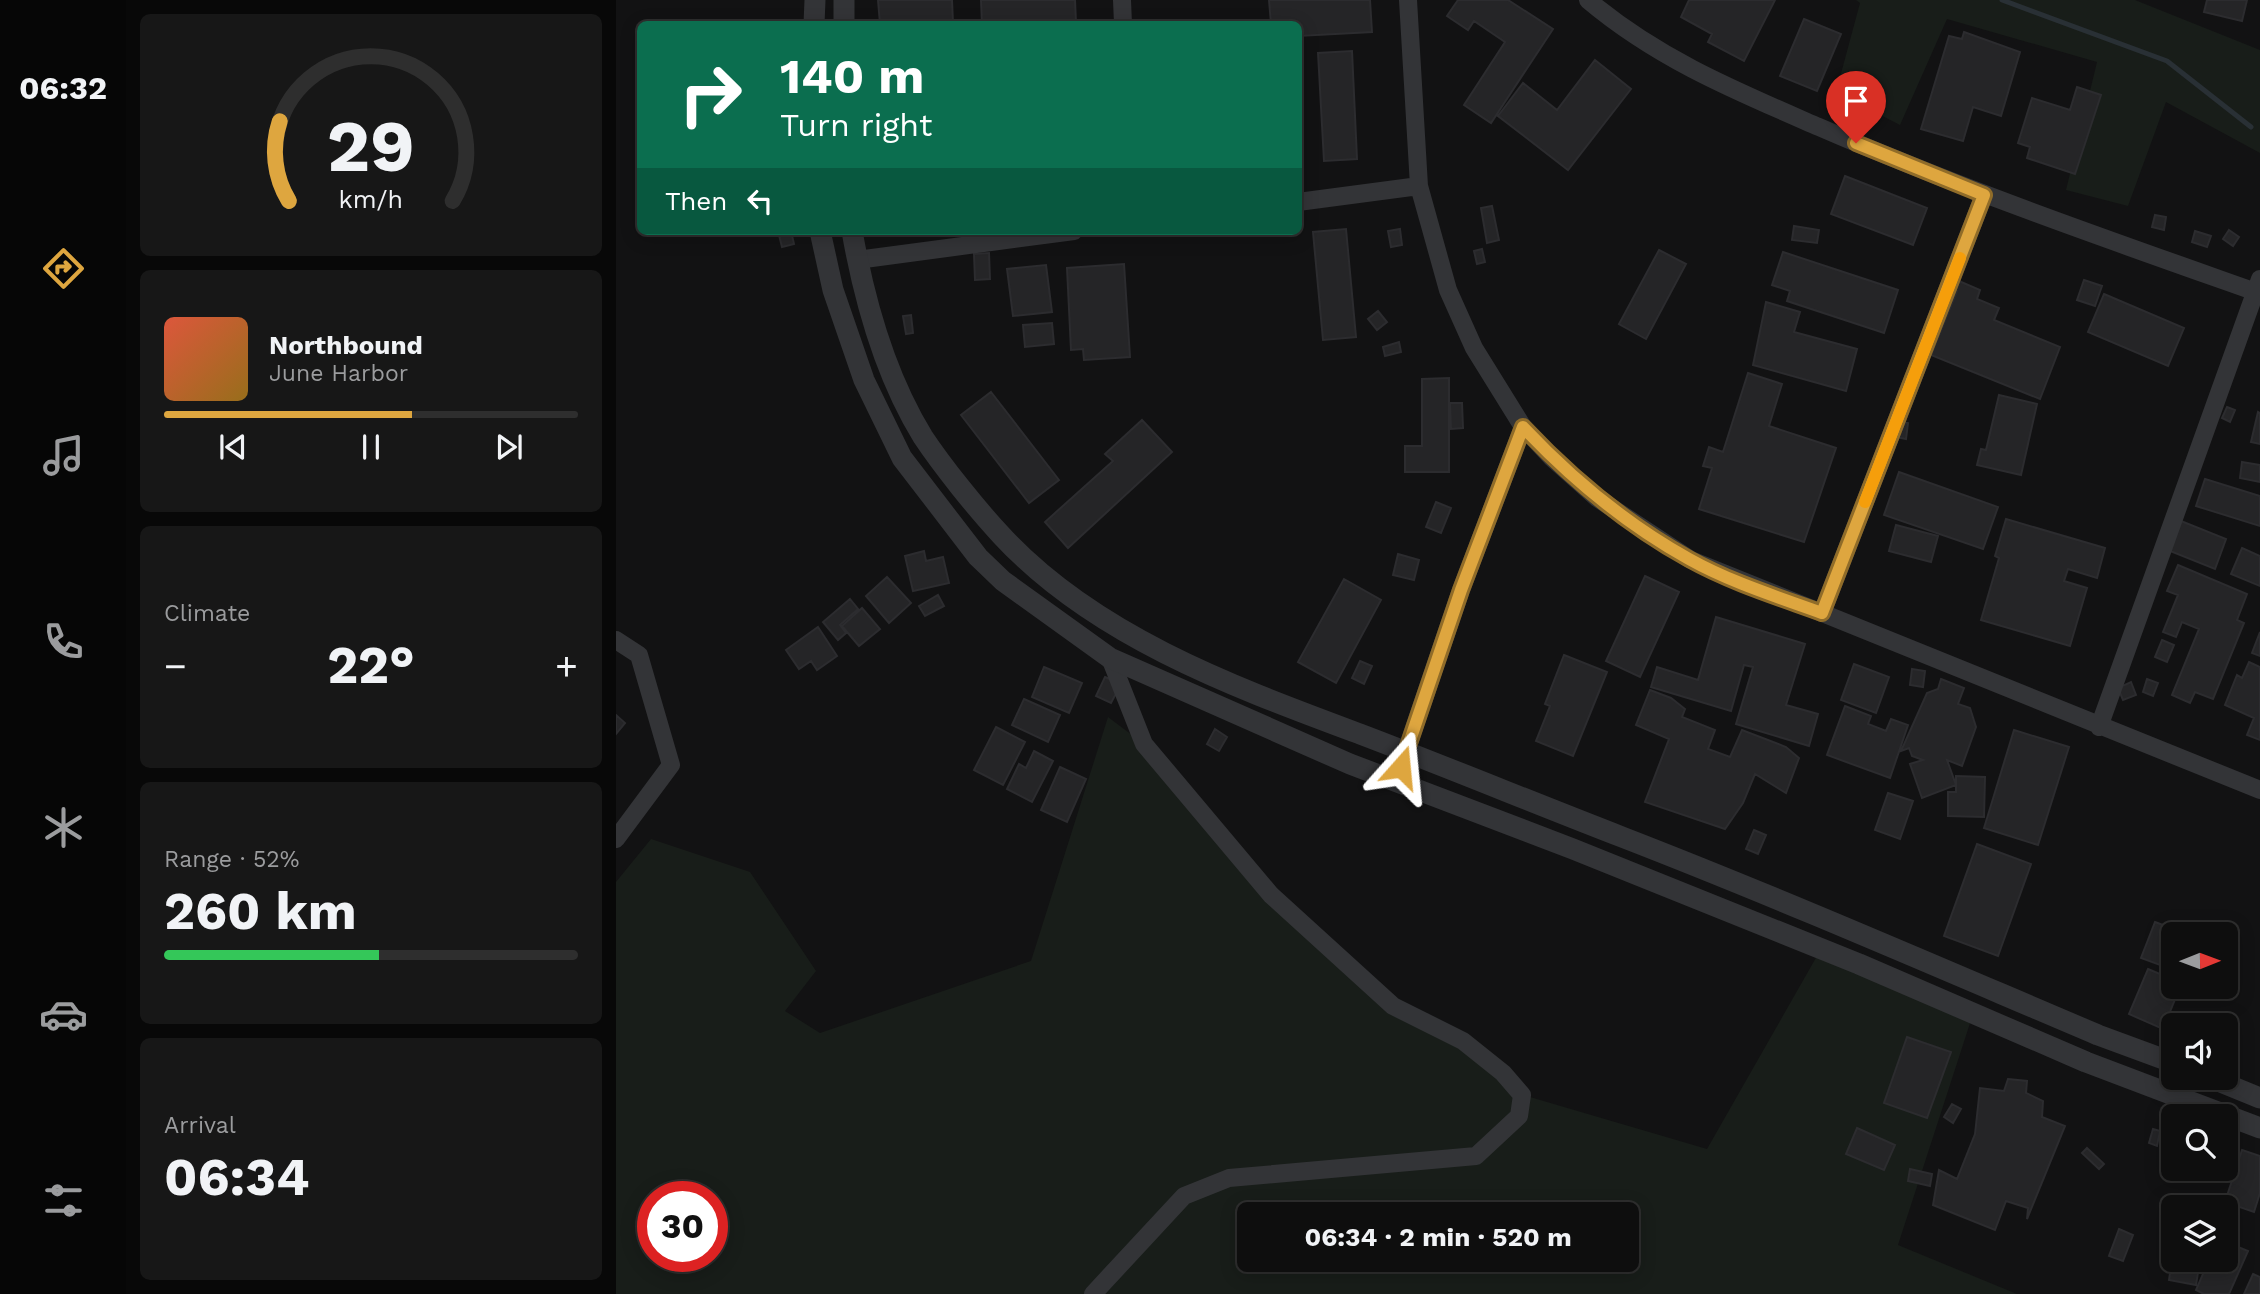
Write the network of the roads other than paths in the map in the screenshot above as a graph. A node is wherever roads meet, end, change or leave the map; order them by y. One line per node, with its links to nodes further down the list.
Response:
1 (815, 0): 6 (street)
2 (844, 0): 7 (street)
3 (1122, 0): 8 (street)
4 (1408, 0): 9 (street)
5 (1588, 0): 10 (street)
6 (814, 21)
7 (844, 21)
8 (1123, 21)
9 (1419, 186): 11 (street); 17 (street)
10 (1984, 195): 16 (street); 18 (street)
11 (1302, 201)
12 (821, 235): 20 (street)
13 (853, 235): 15 (street)
14 (1044, 235): 15 (street)
15 (857, 260): 22 (street)
16 (2258, 286): 21 (street)
17 (1523, 427): 18 (street); 22 (street)
18 (1822, 613): 21 (street)
19 (616, 640): 25 (street)
20 (1110, 658): 23 (street); 30 (street)
21 (2099, 727): 24 (street)
22 (1406, 753): 23 (street); 26 (street)
23 (1396, 781): 29 (street)
24 (2260, 790)
25 (616, 839)
26 (2161, 1058)
27 (2238, 1089): 28 (street)
28 (2260, 1098)
29 (2260, 1128)
30 (1093, 1294)

